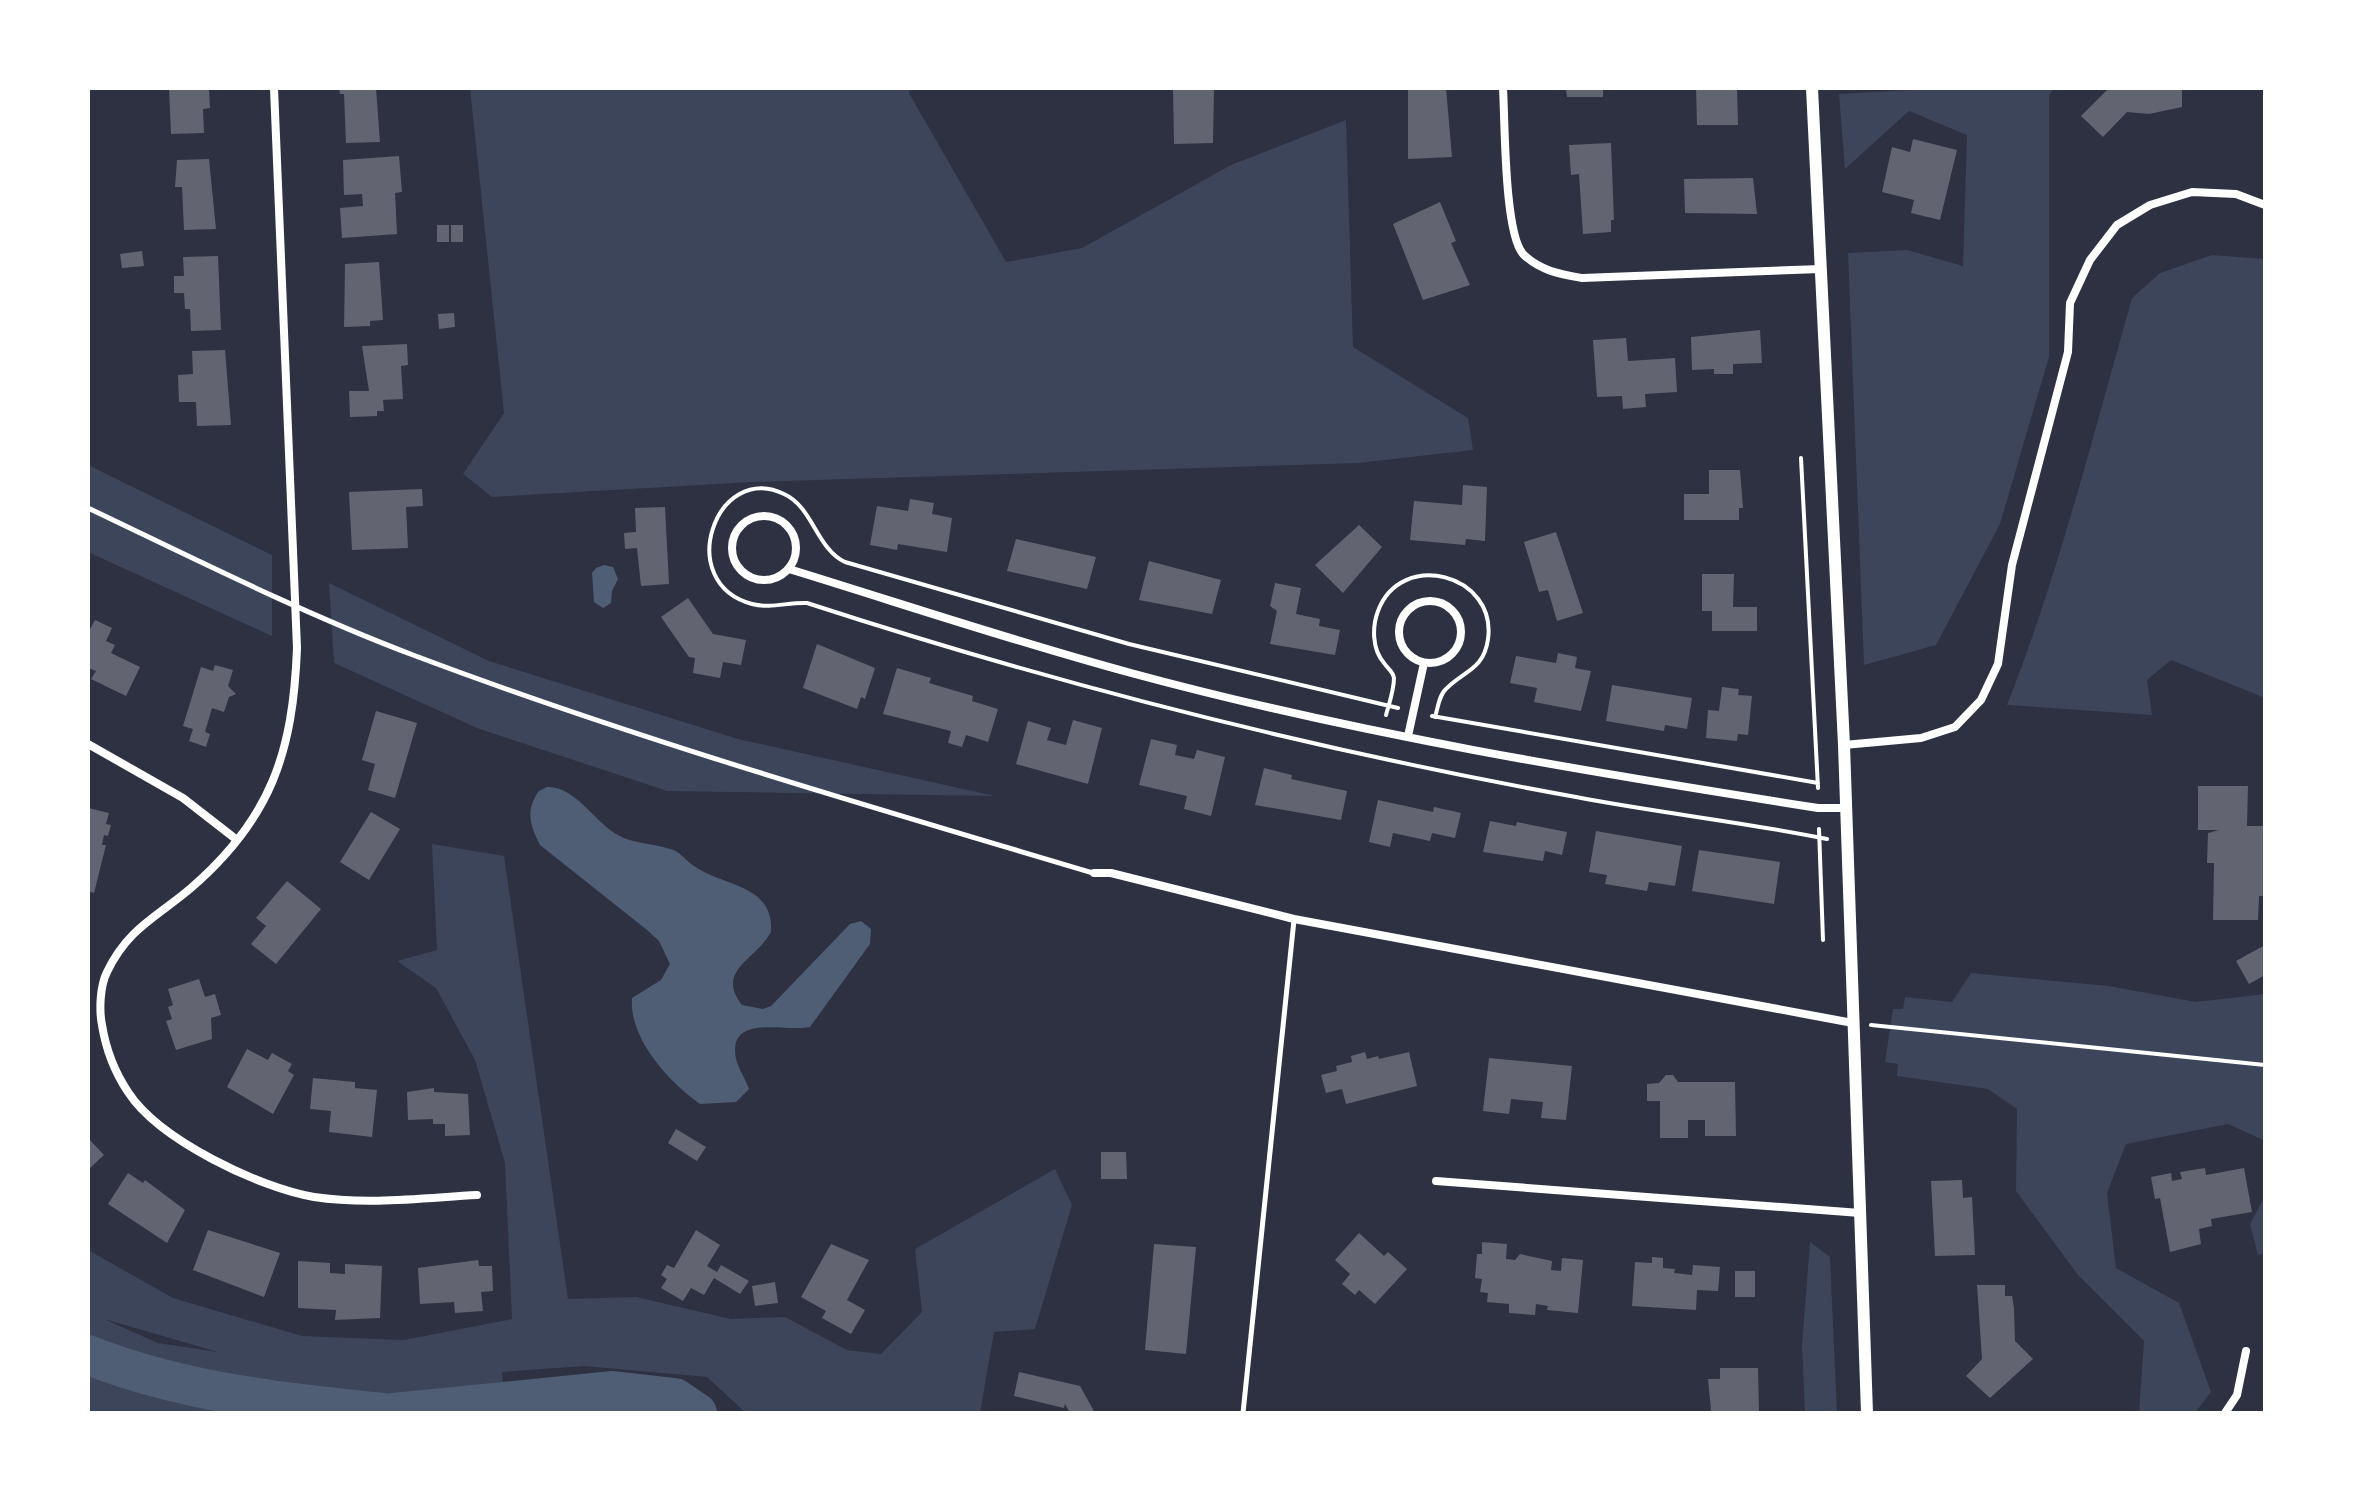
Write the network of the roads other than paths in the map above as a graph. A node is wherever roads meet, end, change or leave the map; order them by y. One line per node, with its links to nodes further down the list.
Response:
1 (274, 88): 8 (street)
2 (1503, 88): 5 (street)
3 (1812, 88): 5 (street)
4 (2265, 205): 12 (street)
5 (1821, 269): 12 (street)
6 (88, 508): 8 (lane)
7 (789, 569): 7 (street); 10 (street)
8 (296, 606): 14 (street); 15 (lane)
9 (1424, 663): 9 (street); 10 (street)
10 (1408, 736): 13 (street)
11 (88, 744): 14 (street)
12 (1844, 745): 13 (street)
13 (1846, 808): 17 (street)
14 (237, 840): 19 (street)
15 (1094, 873): 16 (street)
16 (1294, 919): 17 (street); 22 (lane)
17 (1853, 1023): 20 (street)
18 (1436, 1181): 20 (street)
19 (477, 1195)
20 (1860, 1213): 23 (street)
21 (2246, 1351): 24 (street)
22 (1243, 1413)
23 (1867, 1413)
24 (2225, 1413)

